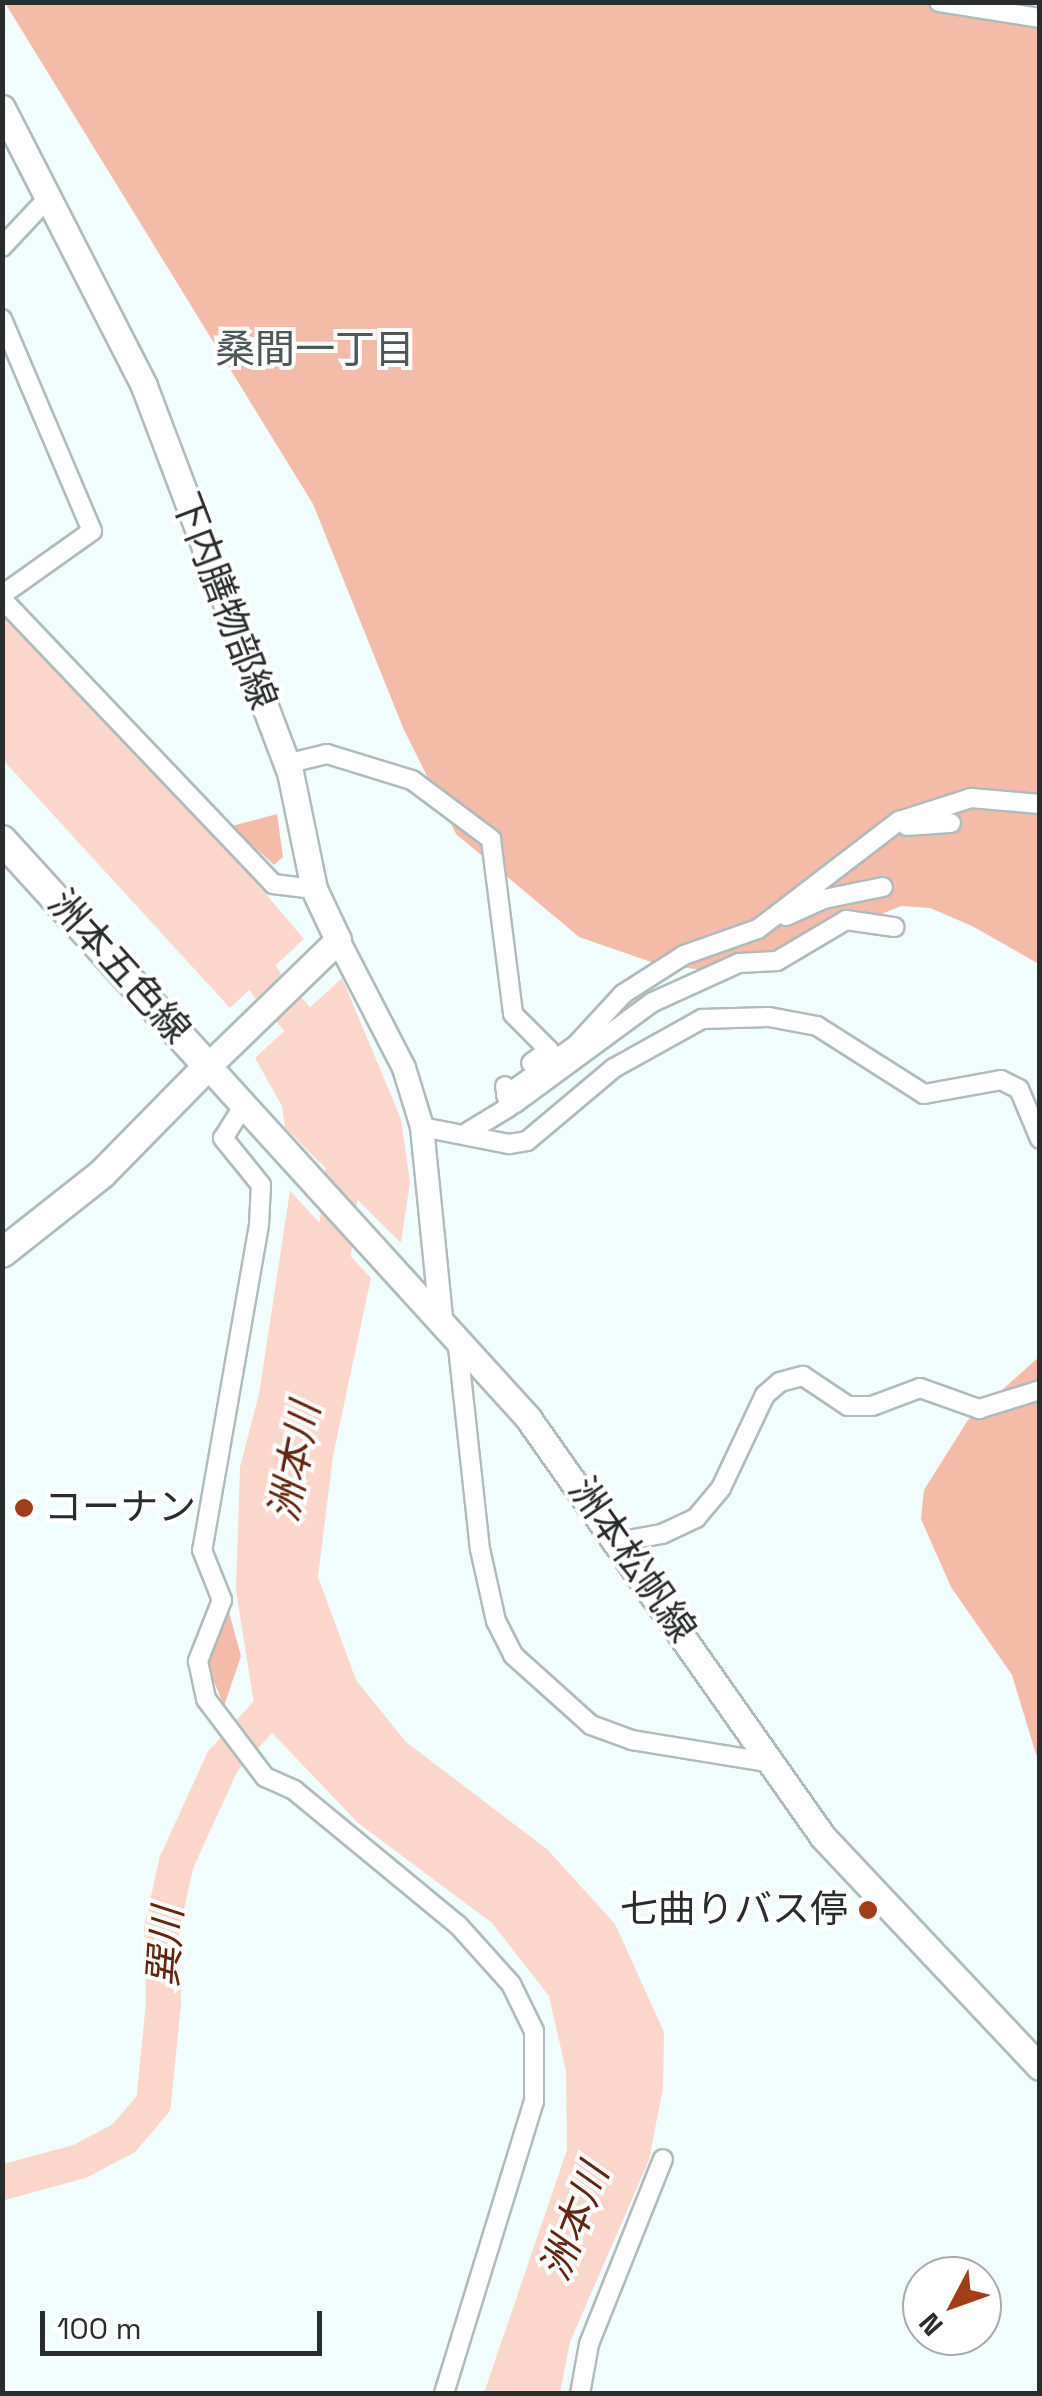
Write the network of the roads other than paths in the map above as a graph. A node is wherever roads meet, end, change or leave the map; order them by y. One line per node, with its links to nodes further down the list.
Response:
1 (940, 2): 2 (street)
2 (1040, 18)
3 (2, 108): 4 (main road, 下内膳物部線)
4 (48, 198): 5 (street); 8 (main road, 下内膳物部線)
5 (2, 246)
6 (2, 319): 7 (street)
7 (2, 597): 14 (street)
8 (286, 764): 14 (main road, 下内膳物部線); 19 (street)
9 (1040, 804): 11 (street)
10 (952, 822): 11 (street)
11 (891, 827): 16 (street)
12 (2, 840): 18 (main road, 洲本五色線)
13 (883, 886): 16 (street)
14 (314, 889): 17 (main road, 下内膳物部線)
15 (894, 927): 19 (street)
16 (758, 929): 19 (street)
17 (334, 946): 18 (main road); 21 (street)
18 (208, 1066): 20 (main road, 洲本松帆線); 24 (main road, 洲本五色線)
19 (508, 1101): 22 (street)
20 (244, 1105): 25 (main road, 洲本松帆線); 31 (street)
21 (422, 1127): 22 (street); 25 (street)
22 (468, 1132): 23 (street)
23 (1040, 1139)
24 (2, 1253)
25 (449, 1326): 27 (main road, 洲本松帆線); 28 (street)
26 (1040, 1390): 27 (street)
27 (616, 1542): 28 (main road, 洲本松帆線)
28 (766, 1762): 29 (main road, 洲本松帆線)
29 (1040, 2067)
30 (662, 2158): 32 (street)
31 (444, 2394)
32 (580, 2394)

